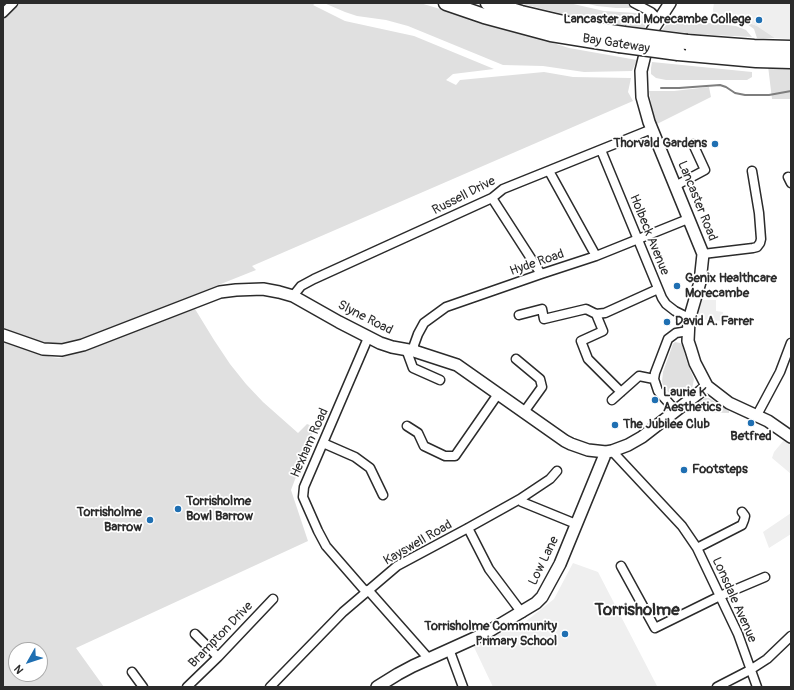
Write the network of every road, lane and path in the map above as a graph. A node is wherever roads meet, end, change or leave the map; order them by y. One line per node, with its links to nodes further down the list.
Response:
1 (13, 3): 6 (street)
2 (446, 3): 8 (highway, Bay Gateway)
3 (488, 3): 8 (highway, Bay Gateway)
4 (634, 3): 7 (street)
5 (670, 3): 7 (street, Lancaster Road)
6 (3, 13)
7 (657, 23): 11 (street, Lancaster Road)
8 (621, 40): 9 (highway, Bay Gateway, bridge); 10 (highway, Bay Gateway, bridge)
9 (791, 48)
10 (791, 61)
11 (652, 129): 13 (street, Russell Drive); 16 (street, Lancaster Road)
12 (693, 144): 16 (street)
13 (601, 150): 14 (street, Russell Drive); 19 (street, Holbeck Avenue)
14 (549, 171): 17 (street, Russell Drive); 21 (street)
15 (752, 171): 20 (street)
16 (675, 186): 18 (street, Lancaster Road)
17 (492, 198): 22 (street); 24 (street, Russell Drive)
18 (688, 219): 19 (street, Hyde Road); 20 (street, Lancaster Road)
19 (637, 239): 21 (street, Hyde Road); 23 (street, Holbeck Avenue)
20 (703, 254): 27 (street, Lancaster Road)
21 (596, 256): 22 (street, Hyde Road)
22 (541, 274): 32 (street, Hyde Road)
23 (658, 289): 25 (street); 27 (street, Holbeck Avenue)
24 (293, 296): 29 (street, Slyne Road); 30 (street, Slyne Road)
25 (596, 314): 26 (street); 37 (street)
26 (519, 315)
27 (689, 318): 28 (street, Lancaster Road)
28 (688, 331): 34 (street); 36 (street, Lancaster Road)
29 (3, 335)
30 (368, 338): 32 (street, Slyne Road); 45 (street, Hexham Road)
31 (791, 343): 42 (street)
32 (410, 350): 35 (street); 38 (street, Slyne Road)
33 (516, 359): 41 (street)
34 (654, 379): 37 (street); 40 (street)
35 (440, 380)
36 (707, 386): 40 (street, Slyne Road); 42 (street, Lancaster Road)
37 (621, 392): 39 (street)
38 (498, 394): 41 (street, Slyne Road); 43 (street)
39 (612, 400)
40 (676, 411): 46 (street, Slyne Road)
41 (524, 412): 46 (street, Slyne Road)
42 (757, 415): 44 (street, Lancaster Road)
43 (407, 426)
44 (791, 437)
45 (323, 443): 48 (street); 56 (street, Hexham Road)
46 (609, 451): 51 (street, Low Lane); 53 (street, Lonsdale Avenue)
47 (557, 471): 49 (street, Kayswell Road)
48 (382, 495)
49 (520, 499): 51 (street); 52 (street, Kayswell Road)
50 (742, 512): 53 (street)
51 (576, 524): 59 (street, Low Lane)
52 (468, 528): 56 (street, Kayswell Road); 59 (street)
53 (697, 548): 57 (street, Lonsdale Avenue)
54 (622, 566): 57 (street)
55 (765, 577): 57 (street)
56 (367, 591): 64 (street, Hexham Road); 69 (street, Kayswell Road)
57 (720, 596): 65 (street, Lonsdale Avenue)
58 (273, 599): 63 (street, Brampton Drive)
59 (522, 613): 62 (street, Low Lane)
60 (195, 634): 63 (street)
61 (791, 636): 65 (street)
62 (449, 649): 64 (street, Low Lane); 71 (street)
63 (218, 657): 68 (street, Brampton Drive)
64 (428, 658): 70 (street, Low Lane)
65 (750, 670): 72 (street); 73 (street, Lonsdale Avenue)
66 (131, 672): 67 (street)
67 (143, 687)
68 (187, 687)
69 (270, 687)
70 (378, 687)
71 (463, 687)
72 (717, 687)
73 (756, 687)

